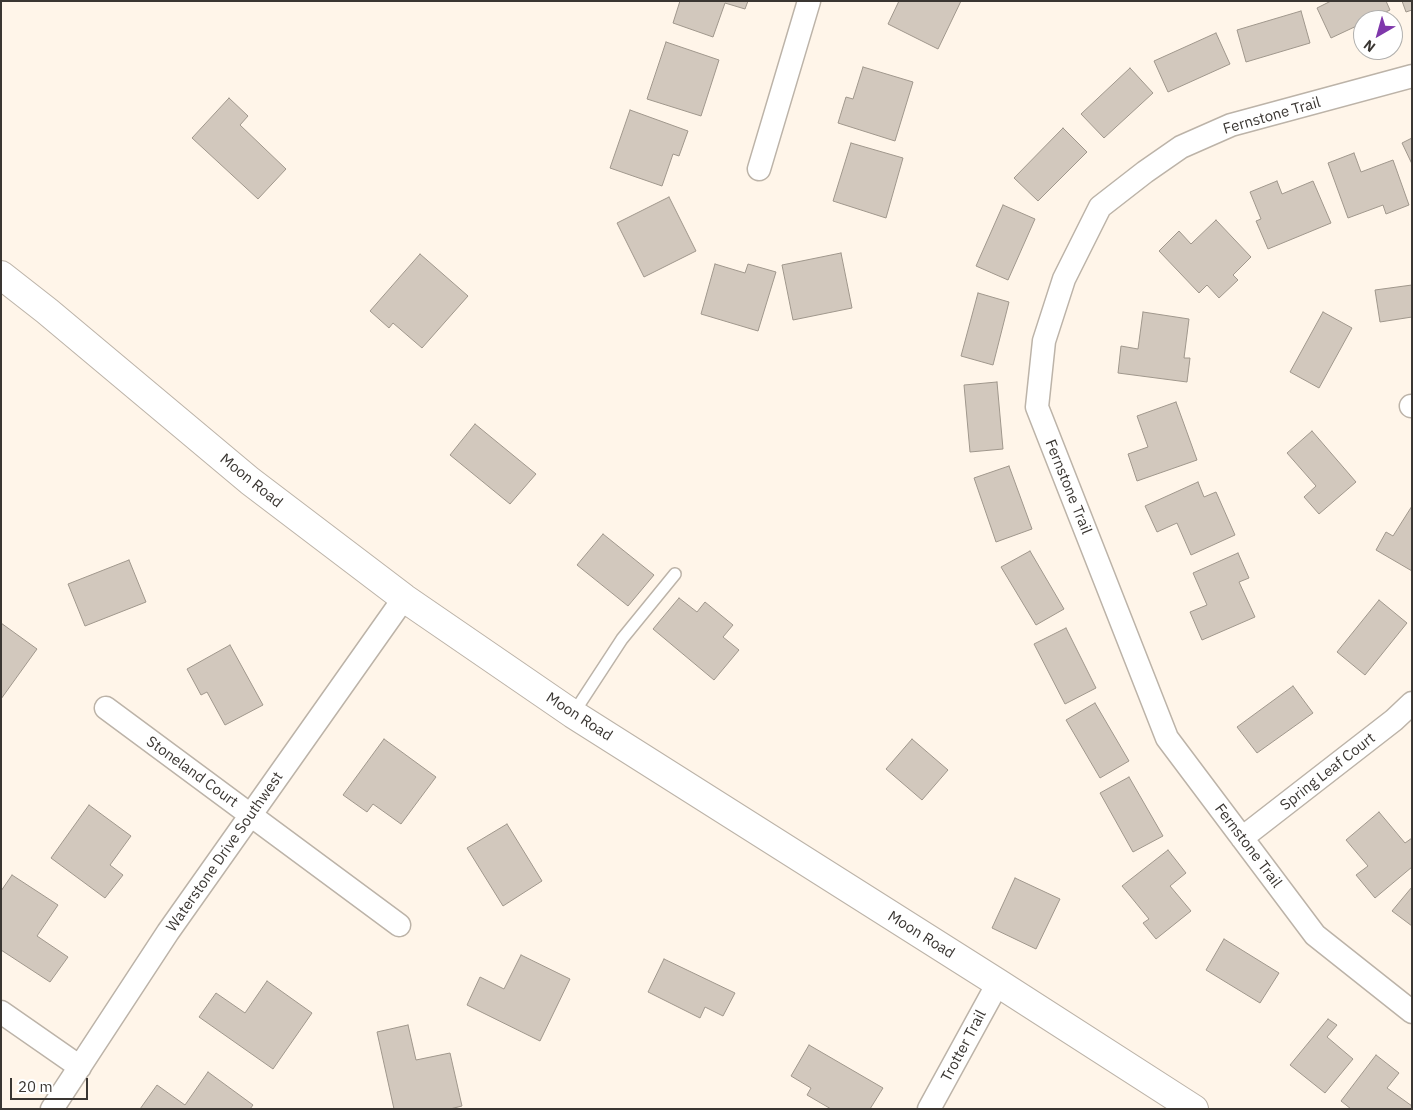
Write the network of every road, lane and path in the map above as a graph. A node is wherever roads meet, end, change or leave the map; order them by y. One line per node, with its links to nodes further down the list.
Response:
1 (809, 1): 3 (street)
2 (1412, 76): 11 (street, Fernstone Trail)
3 (759, 169)
4 (1, 275): 6 (street, Moon Road)
5 (676, 574): 9 (lane)
6 (404, 598): 9 (street, Moon Road); 10 (street, Waterstone Drive Southwest)
7 (1412, 702): 11 (street, Spring Leaf Court)
8 (106, 708): 10 (street, Stoneland Court)
9 (573, 714): 13 (street, Moon Road)
10 (251, 815): 12 (street, Stoneland Court); 16 (street, Waterstone Drive Southwest)
11 (1242, 838): 15 (street, Fernstone Trail)
12 (399, 925)
13 (998, 983): 18 (street, Trotter Trail); 19 (street, Moon Road)
14 (1, 1012): 16 (street)
15 (1412, 1012)
16 (80, 1066): 17 (street, Waterstone Drive Southwest)
17 (52, 1109)
18 (929, 1109)
19 (1194, 1109)

